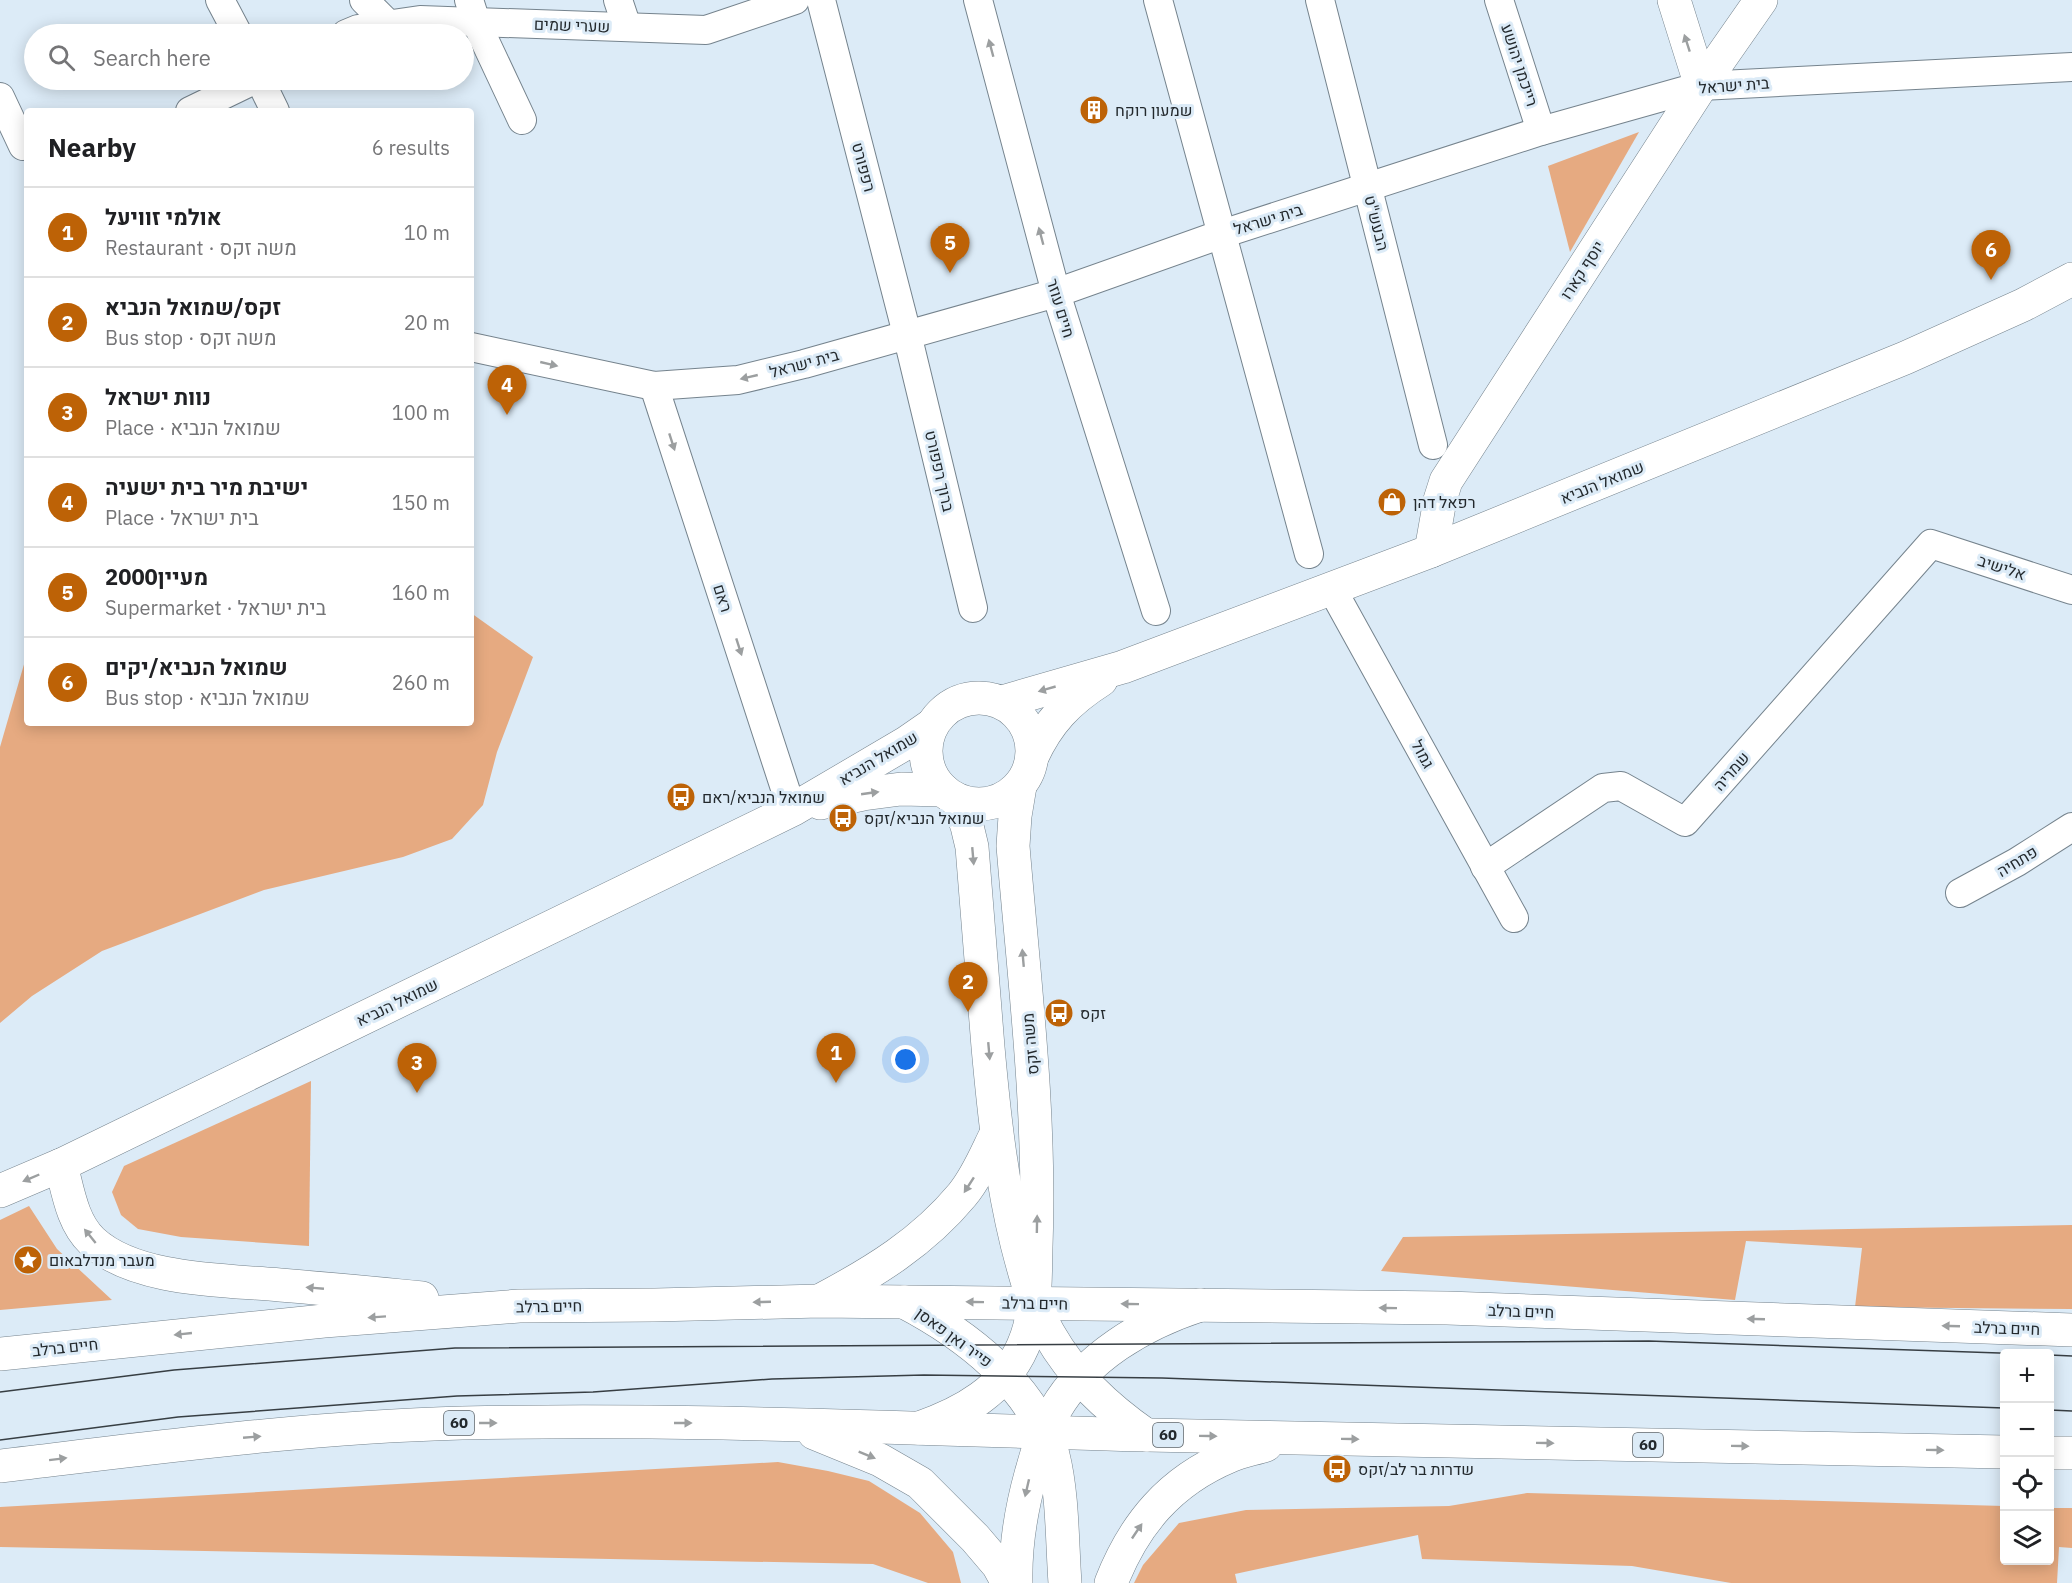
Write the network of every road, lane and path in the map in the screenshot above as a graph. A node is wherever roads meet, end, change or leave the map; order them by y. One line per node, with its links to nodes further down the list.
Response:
1 (220, 0): 13 (street)
2 (364, 0): 14 (street)
3 (618, 0): 15 (street)
4 (795, 0): 15 (street, שערי שמים)
5 (821, 0): 30 (street, רפפורט)
6 (978, 0): 29 (street, חיים עוזר, one-way to 6)
7 (1158, 0): 27 (street)
8 (1320, 0): 26 (street, הבעש"ט)
9 (1499, 0): 24 (street, רייכמן יהושע)
10 (1674, 0): 17 (main road, one-way to 10)
11 (1761, 0): 17 (main road, יוסף קארו)
12 (472, 11): 14 (street, שערי שמים); 15 (street, שערי שמים); 23 (street)
13 (233, 24)
14 (388, 24)
15 (627, 27)
16 (2072, 67): 17 (street, בית ישראל)
17 (1701, 86): 24 (street, בית ישראל); 35 (main road, יוסף קארו)
18 (233, 90): 21 (street)
19 (265, 90): 22 (street)
20 (0, 98): 25 (street)
21 (196, 108)
22 (274, 108)
23 (522, 120)
24 (1541, 131): 26 (street, בית ישראל)
25 (23, 146)
26 (1368, 188): 27 (street, בית ישראל); 33 (street, הבעש"ט)
27 (1222, 234): 29 (street, בית ישראל); 36 (street)
28 (2072, 279): 35 (main road, שמואל הנביא)
29 (1056, 293): 30 (street, בית ישראל); 40 (street, חיים עוזר)
30 (907, 334): 32 (street, בית ישראל, one-way to 32); 39 (street, ברוך רפפורט)
31 (474, 348): 32 (street, בית ישראל, one-way to 32)
32 (654, 386): 46 (street, ראם, one-way to 46)
33 (1433, 445)
34 (1931, 544): 38 (street, אלישיב); 48 (street, שמריה)
35 (1431, 551): 37 (main road, שמואל הנביא)
36 (1309, 554)
37 (1332, 589): 41 (main road, שמואל הנביא); 48 (street, גמול)
38 (2072, 590)
39 (973, 608)
40 (1156, 611)
41 (1123, 667): 42 (main road, שמואל הנביא, one-way to 42); 44 (main road, שמואל הנביא)
42 (1002, 702): 43 (main road); 44 (main road)
43 (932, 725): 45 (main road); 46 (main road, שמואל הנביא)
44 (1026, 772): 45 (main road); 56 (main road, משה זקס, one-way to 44)
45 (950, 795): 46 (main road, שמואל הנביא, one-way to 45); 51 (main road, משה זקס, one-way to 51)
46 (792, 810): 52 (main road, שמואל הנביא)
47 (2072, 827): 49 (street, פתחיה)
48 (1485, 867): 50 (street, גמול)
49 (1960, 893)
50 (1515, 918)
51 (996, 1134): 54 (main road, one-way to 54); 56 (main road, משה זקס)
52 (61, 1165): 53 (main road, שמואל הנביא, one-way to 53); 58 (main road, one-way to 52)
53 (0, 1191)
54 (820, 1300): 55 (main road, חיים ברלב); 58 (main road, חיים ברלב, one-way to 58)
55 (904, 1302): 56 (main road, חיים ברלב, one-way to 55); 61 (main road, פייר ואן פאסן)
56 (1034, 1303): 57 (main road, חיים ברלב, one-way to 56); 61 (main road, משה זקס); 62 (main road, משה זקס)
57 (1200, 1305): 59 (main road, חיים ברלב, one-way to 57); 62 (main road)
58 (519, 1306): 60 (main road, חיים ברלב, one-way to 60)
59 (2072, 1330)
60 (0, 1354)
61 (1005, 1376): 64 (main road, משה זקס); 65 (main road, פייר ואן פאסן)
62 (1079, 1377): 65 (main road); 66 (main road, משה זקס)
63 (793, 1425): 64 (main road, 60); 71 (main road, 60, one-way to 63); 72 (main road, one-way to 72)
64 (920, 1428): 65 (main road, 60)
65 (1045, 1432): 66 (main road, 60); 73 (main road, one-way to 73); 74 (main road, פייר ואן פאסן)
66 (1146, 1435): 67 (main road, 60, one-way to 67)
67 (1292, 1438): 68 (main road, 60, one-way to 68); 75 (main road, one-way to 67)
68 (2000, 1452)
69 (2054, 1453): 70 (main road)
70 (2072, 1453)
71 (0, 1466)
72 (1008, 1583)
73 (1016, 1583)
74 (1065, 1583)
75 (1110, 1583)

